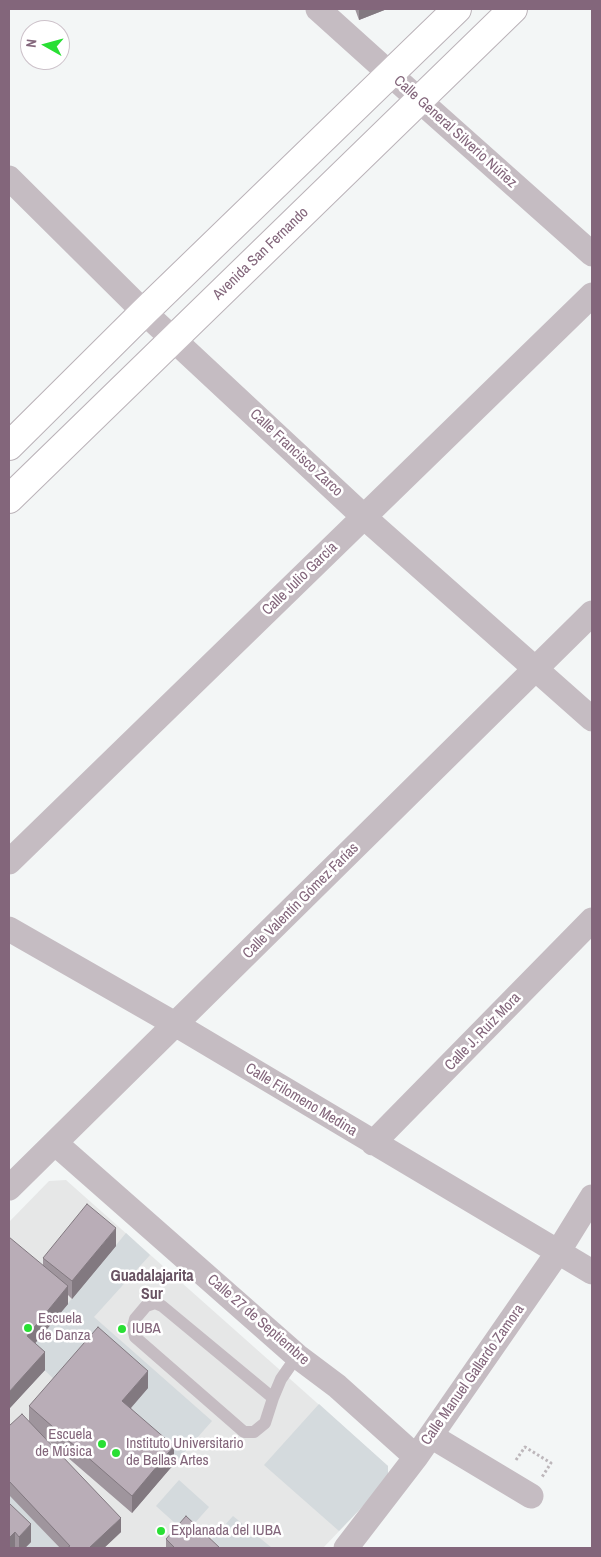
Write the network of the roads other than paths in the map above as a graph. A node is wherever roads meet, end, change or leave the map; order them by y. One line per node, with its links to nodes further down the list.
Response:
1 (318, 9): 4 (street, Calle General Silverio Núñez)
2 (457, 9): 4 (main road)
3 (513, 9): 5 (main road, Avenida San Fernando)
4 (390, 74): 5 (street, Calle General Silverio Núñez); 9 (main road)
5 (419, 100): 7 (street, Calle General Silverio Núñez); 10 (main road, Avenida San Fernando)
6 (9, 178): 9 (street, Calle Francisco Zarco)
7 (592, 254)
8 (592, 295): 13 (street, Calle Julio García)
9 (144, 312): 10 (street, Calle Francisco Zarco); 11 (main road)
10 (173, 339): 12 (main road, Avenida San Fernando); 13 (street, Calle Francisco Zarco)
11 (9, 446)
12 (9, 499)
13 (364, 517): 15 (street, Calle Francisco Zarco); 17 (street, Calle Julio García)
14 (592, 613): 15 (street, Calle Valentín Gómez Farías)
15 (536, 669): 16 (street, Calle Francisco Zarco); 20 (street, Calle Valentín Gómez Farías)
16 (592, 719)
17 (9, 862)
18 (592, 920): 22 (street, Calle J. Ruiz Mora)
19 (9, 929): 20 (street, Calle Filomeno Medina)
20 (175, 1024): 21 (street, Calle Valentín Gómez Farías); 22 (street, Calle Filomeno Medina)
21 (55, 1142): 23 (street, Calle Valentín Gómez Farías); 27 (street, Calle 27 de Septiembre)
22 (373, 1143): 25 (street, Calle Filomeno Medina)
23 (9, 1188)
24 (592, 1197): 25 (street, Calle Manuel Gallardo Zamora)
25 (558, 1252): 26 (street, Calle Filomeno Medina); 29 (street, Calle Manuel Gallardo Zamora)
26 (592, 1272)
27 (297, 1356): 28 (lane); 30 (street, Calle 27 de Septiembre)
28 (273, 1398): 28 (lane)
29 (430, 1436): 30 (street, Calle Manuel Gallardo Zamora); 31 (street)
30 (416, 1457): 32 (street, Calle Manuel Gallardo Zamora)
31 (531, 1496)
32 (346, 1548)

